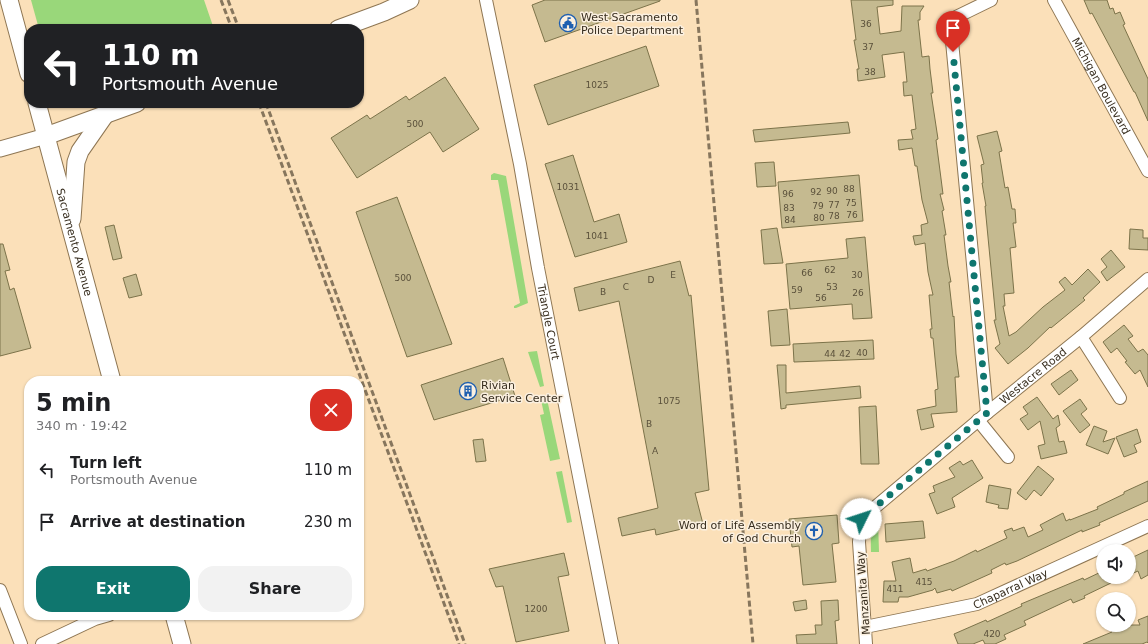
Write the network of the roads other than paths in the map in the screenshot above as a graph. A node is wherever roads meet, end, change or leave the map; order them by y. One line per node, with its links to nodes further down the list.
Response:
1 (9, 0): 7 (main road)
2 (410, 0): 6 (main road)
3 (486, 0): 30 (street, Triangle Court)
4 (991, 0): 19 (street)
5 (1054, 0): 13 (street, Michigan Boulevard)
6 (352, 24)
7 (24, 56)
8 (38, 108): 11 (main road, Sacramento Avenue)
9 (123, 108): 10 (main road)
10 (104, 115): 11 (main road); 14 (main road)
11 (46, 136): 12 (street); 14 (main road, Sacramento Avenue)
12 (0, 149)
13 (1148, 171)
14 (71, 229): 17 (main road, Sacramento Avenue)
15 (1148, 279): 16 (street, Westacre Road)
16 (1081, 338): 18 (street); 19 (street, Westacre Road)
17 (111, 376)
18 (1120, 398)
19 (982, 416): 20 (street); 21 (street, Westacre Road)
20 (1008, 457)
21 (861, 519): 26 (street, Manzanita Way)
22 (1148, 526): 26 (street, Chaparral Way)
23 (0, 590): 27 (street)
24 (92, 620): 28 (street)
25 (175, 620): 29 (main road)
26 (865, 627): 31 (street, Manzanita Way)
27 (21, 644)
28 (42, 644)
29 (182, 644)
30 (612, 644)
31 (866, 644)

